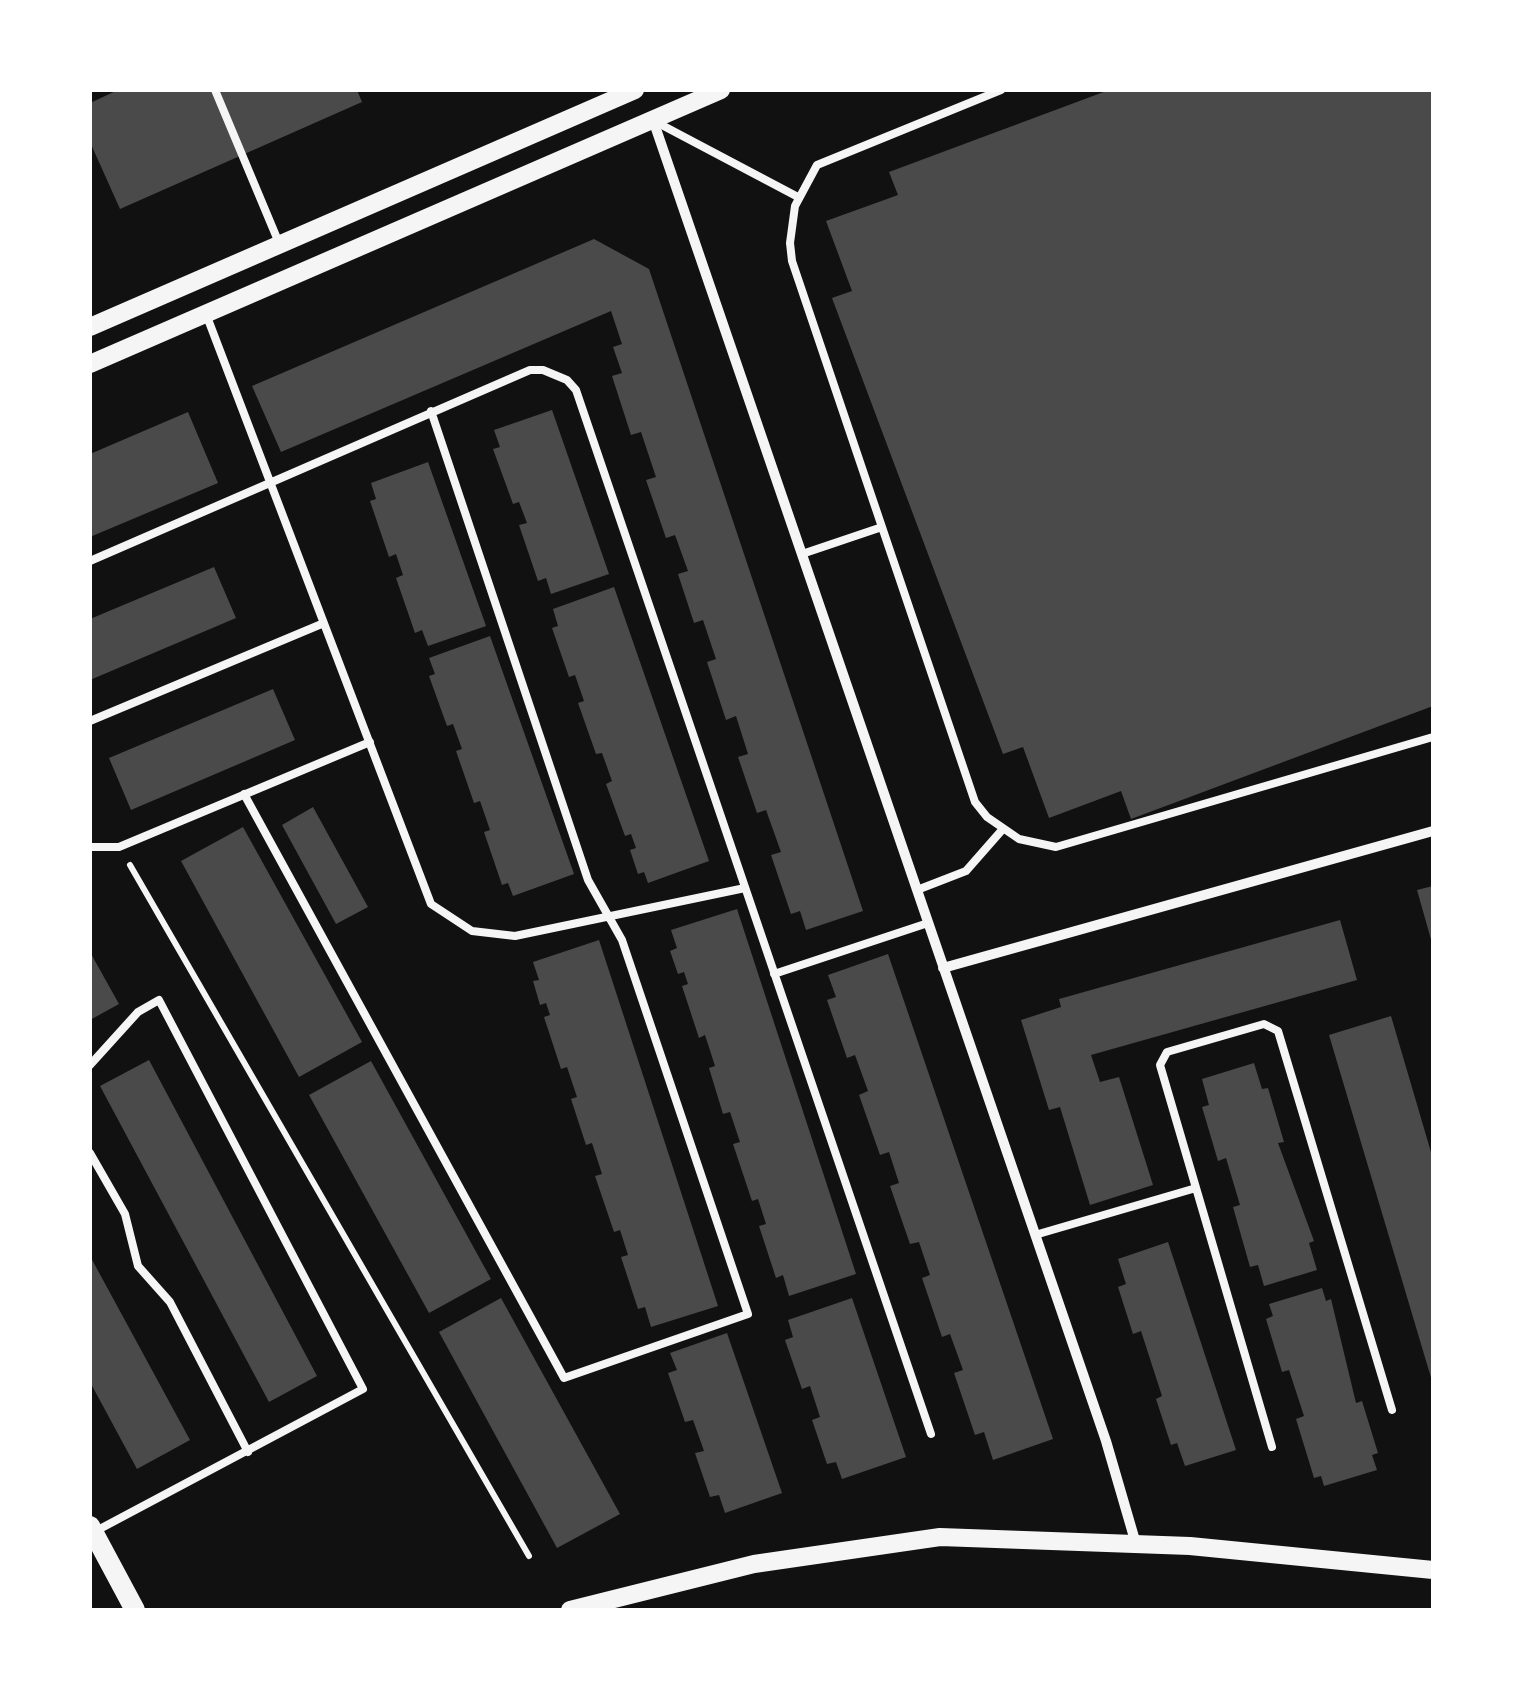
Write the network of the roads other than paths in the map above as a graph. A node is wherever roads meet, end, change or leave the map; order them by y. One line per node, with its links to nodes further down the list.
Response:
1 (216, 90): 7 (lane)
2 (633, 90): 7 (street)
3 (721, 90): 5 (street)
4 (1001, 90): 6 (lane)
5 (652, 120): 6 (lane); 8 (street); 14 (street)
6 (798, 197): 13 (lane)
7 (280, 245): 9 (street)
8 (206, 314): 10 (street); 12 (lane)
9 (90, 328)
10 (90, 364)
11 (431, 411): 12 (lane); 24 (lane); 26 (lane)
12 (270, 482): 15 (lane); 16 (lane)
13 (882, 528): 14 (lane); 21 (lane)
14 (802, 554): 25 (street)
15 (90, 561)
16 (324, 623): 17 (lane); 19 (lane)
17 (90, 720)
18 (1433, 737): 21 (lane)
19 (370, 742): 20 (lane); 26 (lane)
20 (244, 794): 23 (lane); 26 (lane)
21 (1002, 830): 25 (lane)
22 (1433, 831): 28 (street)
23 (90, 847)
24 (745, 888): 26 (lane); 29 (lane)
25 (917, 890): 27 (street)
26 (608, 916)
27 (928, 923): 28 (street); 29 (lane)
28 (943, 968): 33 (street)
29 (774, 974): 35 (lane)
30 (90, 1065): 37 (lane)
31 (90, 1153): 37 (lane)
32 (1196, 1188): 33 (lane); 34 (lane); 36 (lane)
33 (1035, 1235): 39 (street)
34 (1392, 1410)
35 (931, 1434)
36 (1272, 1447)
37 (248, 1452): 38 (lane)
38 (92, 1529): 41 (main road)
39 (1136, 1544): 40 (street); 42 (street)
40 (1433, 1570)
41 (135, 1610)
42 (570, 1610)

